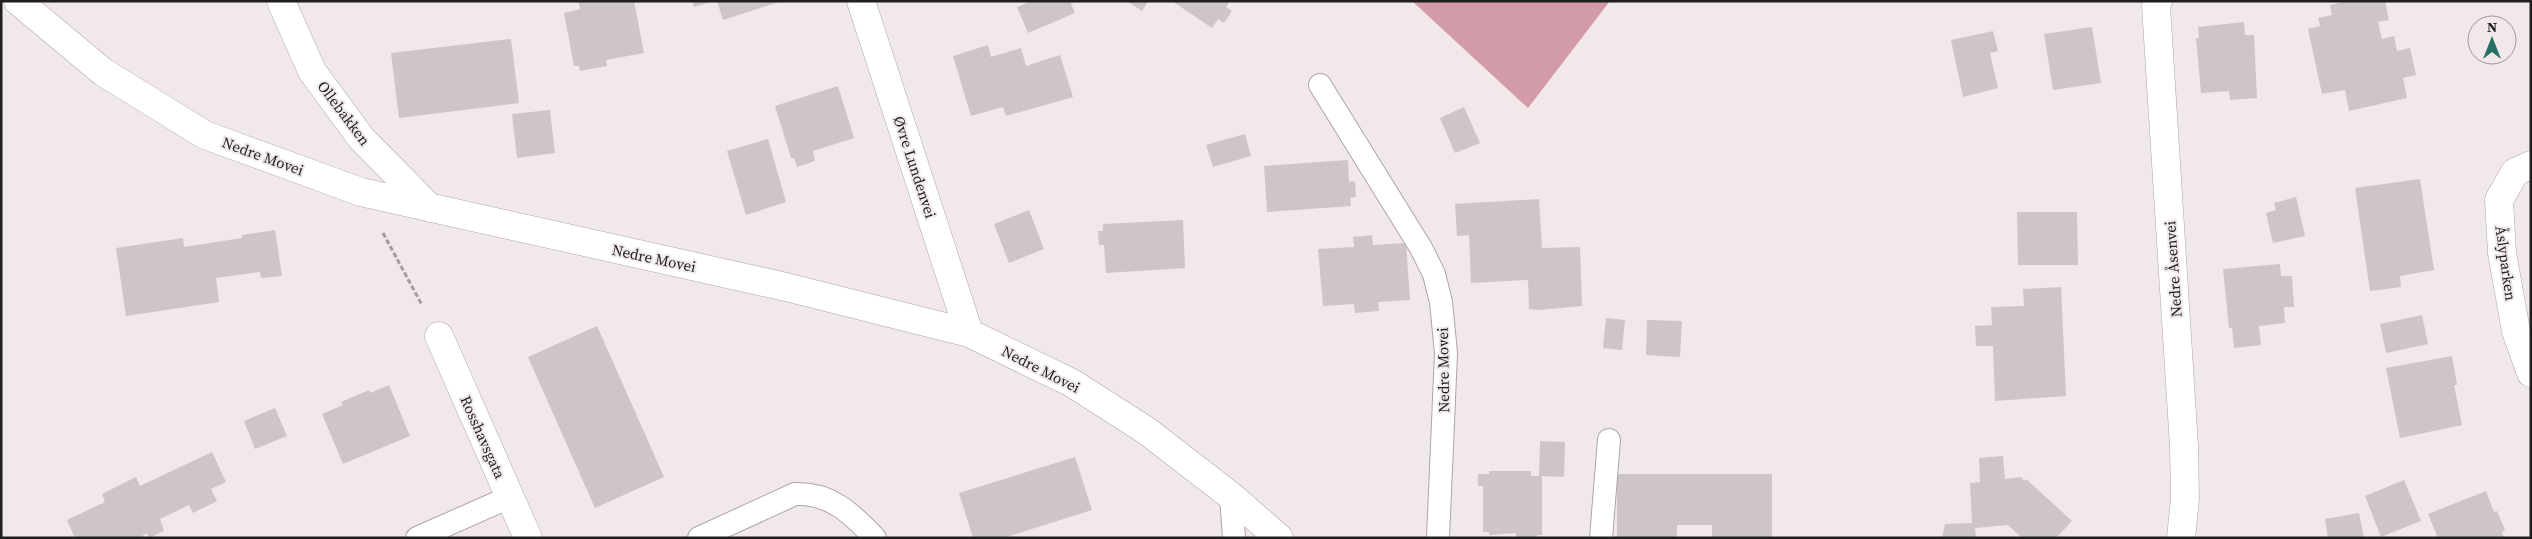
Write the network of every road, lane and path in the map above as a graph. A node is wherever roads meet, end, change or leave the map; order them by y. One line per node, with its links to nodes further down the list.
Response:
1 (18, 1): 7 (street, Nedre Movei)
2 (282, 1): 8 (street, Ollebakken)
3 (861, 1): 9 (street, Øvre Lundenvei)
4 (2158, 1): 23 (street, Nedre Åsenvei)
5 (1320, 85): 21 (lane, Nedre Movei)
6 (2531, 164): 11 (street, Åslyparken)
7 (361, 192): 8 (street, Nedre Movei); 10 (path)
8 (430, 208): 9 (street, Nedre Movei)
9 (970, 333): 13 (street, Nedre Movei)
10 (439, 336): 14 (street, Rosshavsgata)
11 (2531, 373)
12 (1608, 440): 22 (lane)
13 (1231, 496): 19 (lane); 20 (street, Nedre Movei)
14 (510, 497): 15 (lane); 16 (street, Rosshavsgata)
15 (416, 538)
16 (528, 538)
17 (700, 538): 18 (lane)
18 (876, 538)
19 (1234, 538)
20 (1279, 538)
21 (1438, 538)
22 (1600, 538)
23 (2181, 538)

